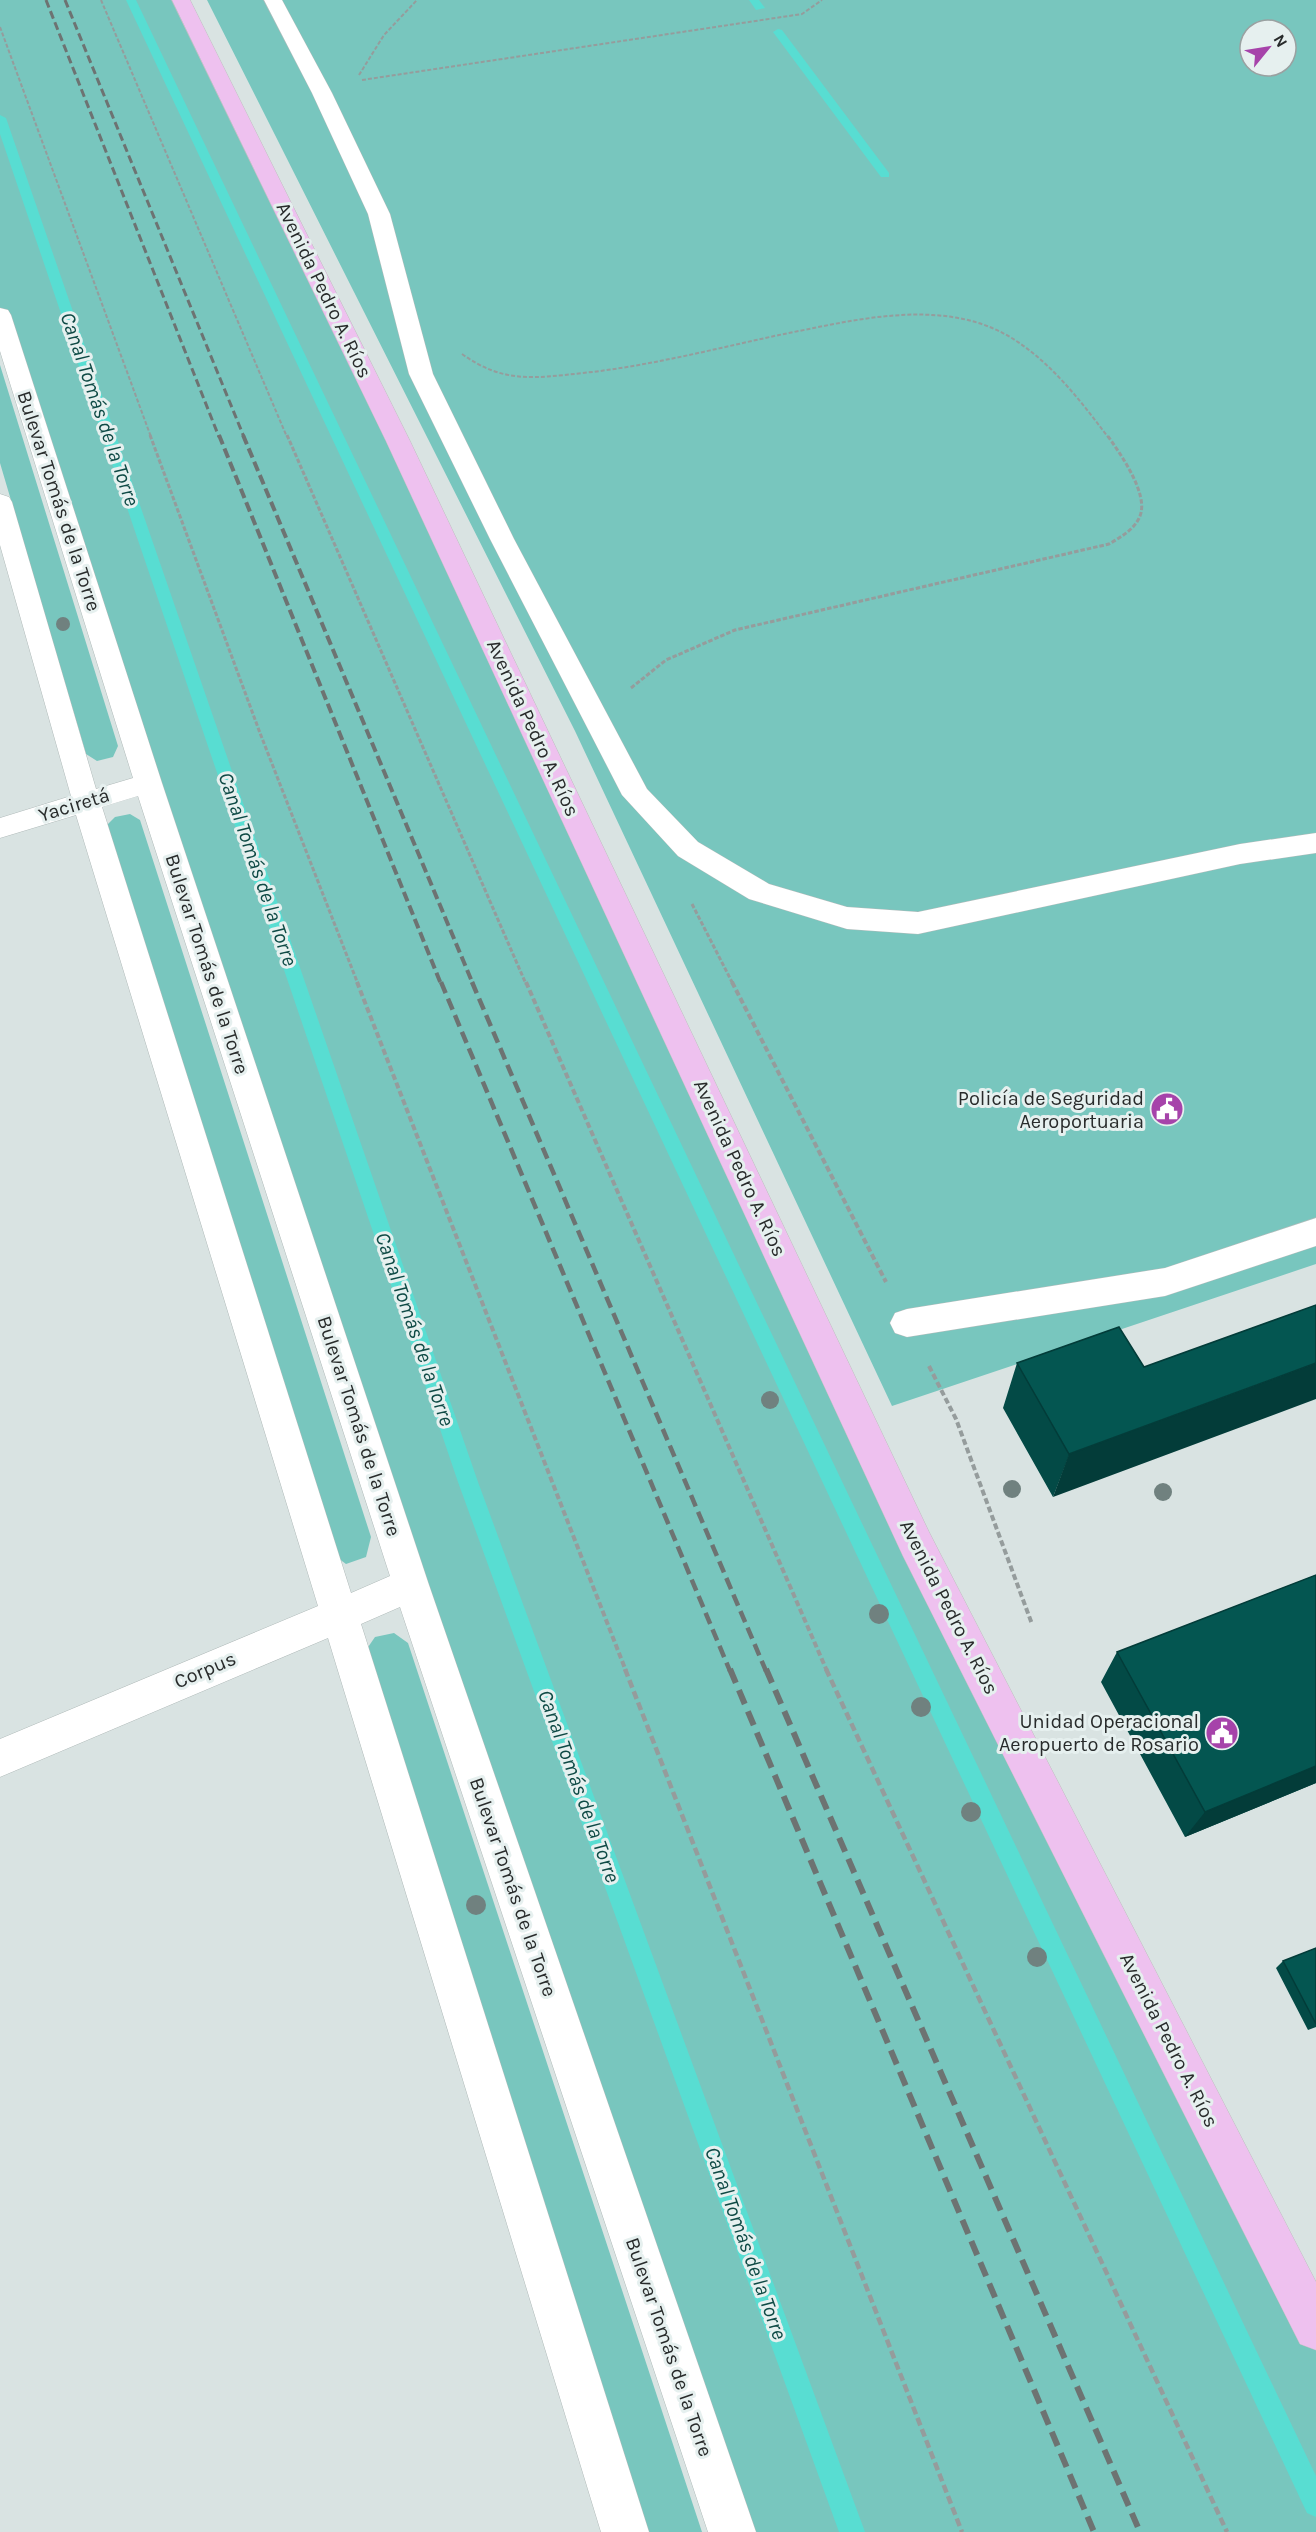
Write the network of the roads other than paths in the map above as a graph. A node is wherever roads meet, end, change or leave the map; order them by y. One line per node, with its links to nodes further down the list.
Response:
1 (181, 0): 14 (main road, Avenida Pedro A. Ríos)
2 (273, 0): 8 (street)
3 (0, 315): 5 (street, Bulevar Tomás de la Torre)
4 (0, 502): 6 (street)
5 (148, 783): 6 (street, Yaciretá); 11 (street, Bulevar Tomás de la Torre)
6 (86, 801): 7 (street, Yaciretá); 12 (street)
7 (0, 828)
8 (1316, 843)
9 (1316, 1232): 10 (street)
10 (907, 1323)
11 (411, 1585): 12 (street, Corpus); 16 (street, Bulevar Tomás de la Torre)
12 (339, 1613): 13 (street, Corpus); 15 (street)
13 (0, 1758)
14 (1316, 2328)
15 (624, 2532)
16 (732, 2532)

